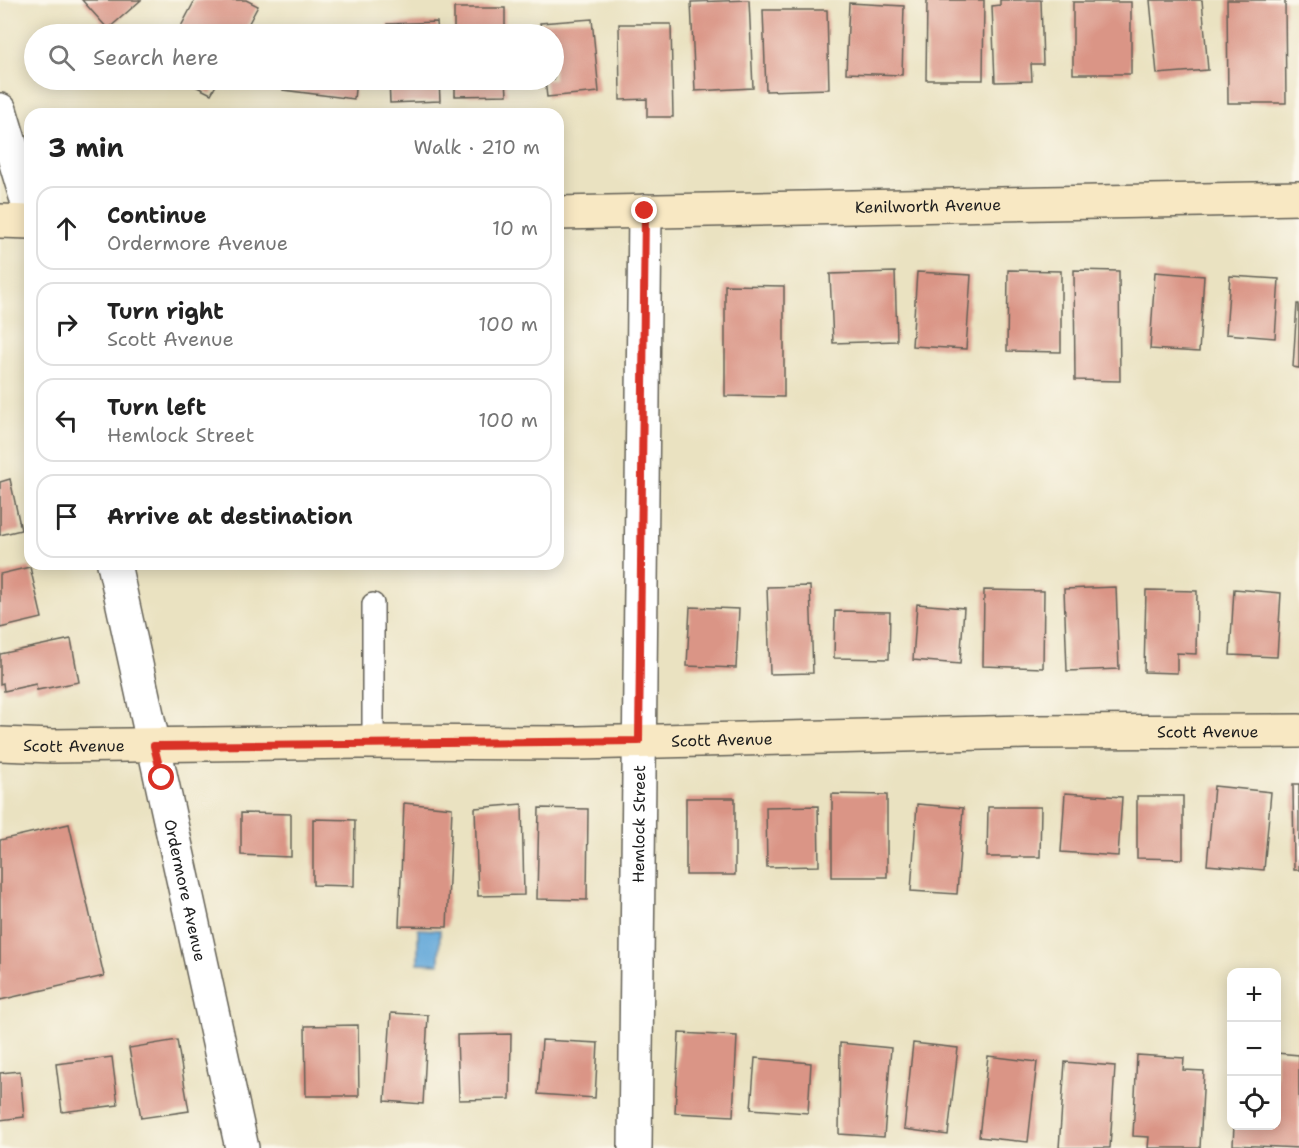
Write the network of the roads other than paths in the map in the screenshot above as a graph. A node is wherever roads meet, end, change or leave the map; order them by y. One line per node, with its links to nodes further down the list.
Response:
1 (0, 110): 2 (street)
2 (24, 190)
3 (1299, 198): 4 (main road, Kenilworth Avenue)
4 (645, 211): 5 (main road, Kenilworth Avenue); 11 (street, Hemlock Street)
5 (564, 213)
6 (0, 221): 7 (main road)
7 (24, 222)
8 (115, 570): 14 (street, Ordermore Avenue)
9 (373, 604): 12 (lane)
10 (1299, 731): 11 (main road, Scott Avenue)
11 (639, 741): 12 (main road, Scott Avenue); 16 (street, Hemlock Street)
12 (373, 742): 14 (main road, Scott Avenue)
13 (0, 744): 14 (main road, Scott Avenue)
14 (154, 746): 15 (street, Ordermore Avenue)
15 (242, 1148)
16 (635, 1148)

